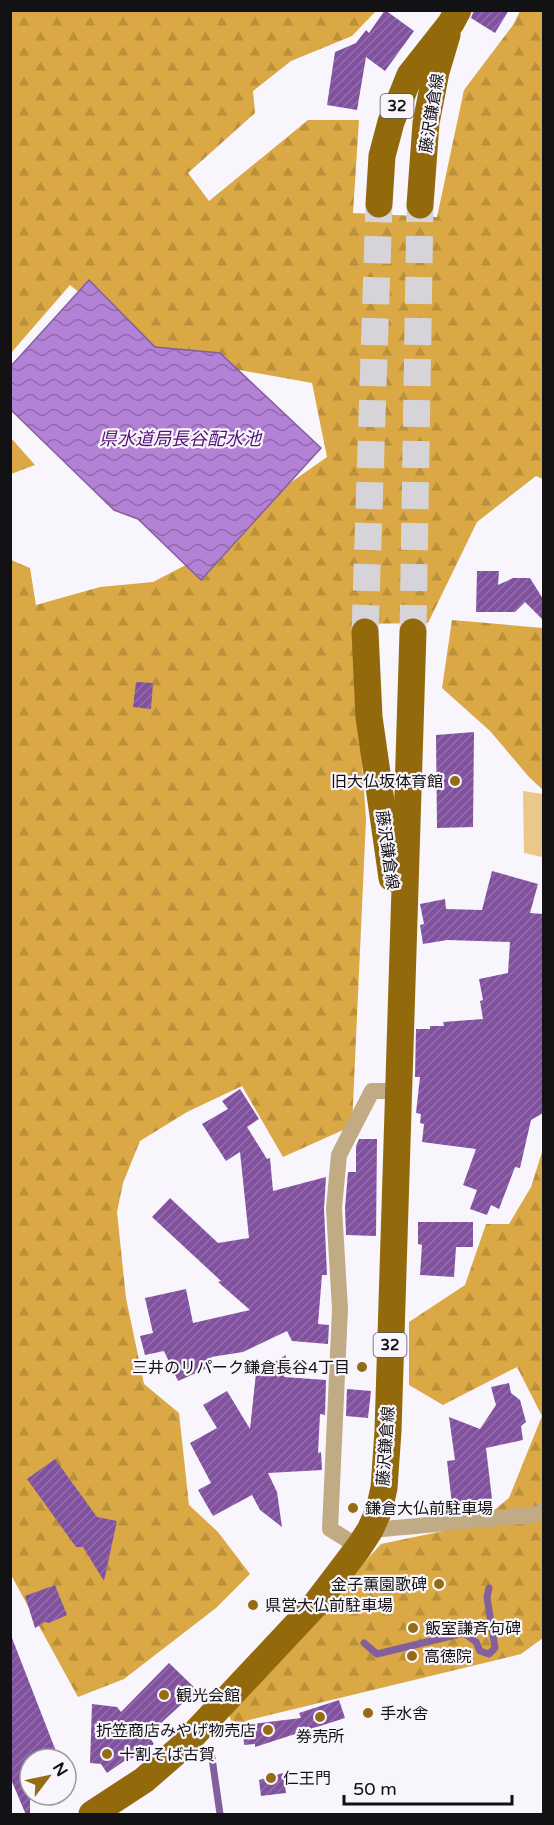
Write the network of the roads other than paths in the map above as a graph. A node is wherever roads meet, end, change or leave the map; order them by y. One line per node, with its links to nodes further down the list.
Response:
1 (454, 17): 2 (main road, 藤沢鎌倉線 / 32); 3 (main road, 藤沢鎌倉線 / 32)
2 (379, 204)
3 (420, 205)
4 (365, 632): 6 (main road, 藤沢鎌倉線 / 32)
5 (412, 632): 6 (main road, 藤沢鎌倉線 / 32)
6 (402, 960): 7 (main road, 藤沢鎌倉線 / 32)
7 (397, 1091): 9 (main road, 藤沢鎌倉線 / 32); 9 (street)
8 (543, 1511): 9 (street)
9 (365, 1539): 10 (main road, 藤沢鎌倉線 / 32)
10 (92, 1815)

